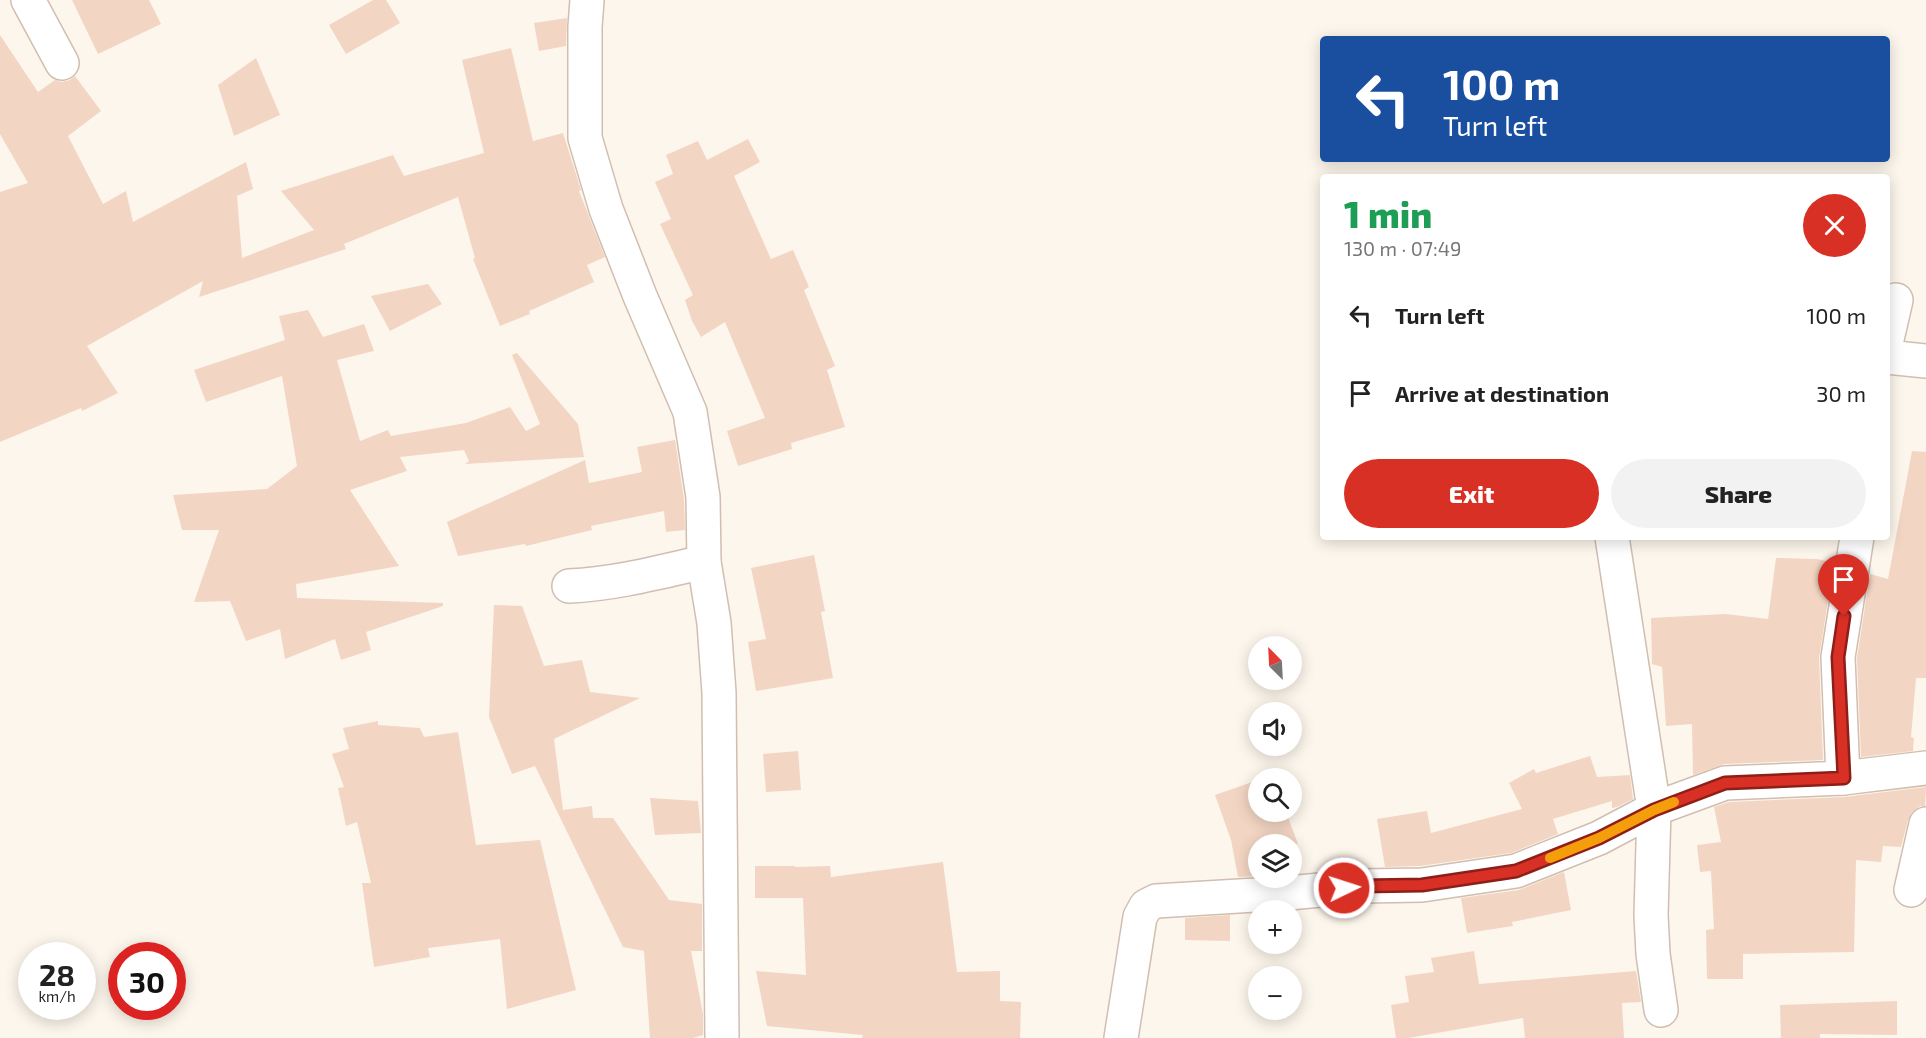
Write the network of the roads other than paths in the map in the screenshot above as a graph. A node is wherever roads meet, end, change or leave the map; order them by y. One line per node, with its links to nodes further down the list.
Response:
1 (28, 0): 3 (street)
2 (587, 0): 10 (street)
3 (62, 63)
4 (1896, 300): 5 (street)
5 (1890, 326)
6 (1890, 357): 7 (street)
7 (1926, 361)
8 (1612, 540): 14 (street)
9 (1857, 540): 13 (street)
10 (704, 562): 11 (street); 18 (street)
11 (569, 586)
12 (1926, 768): 13 (street)
13 (1844, 778): 14 (street)
14 (1654, 810): 17 (street); 19 (street)
15 (1926, 825): 16 (street)
16 (1911, 890)
17 (1661, 1010)
18 (722, 1038)
19 (1121, 1038)

